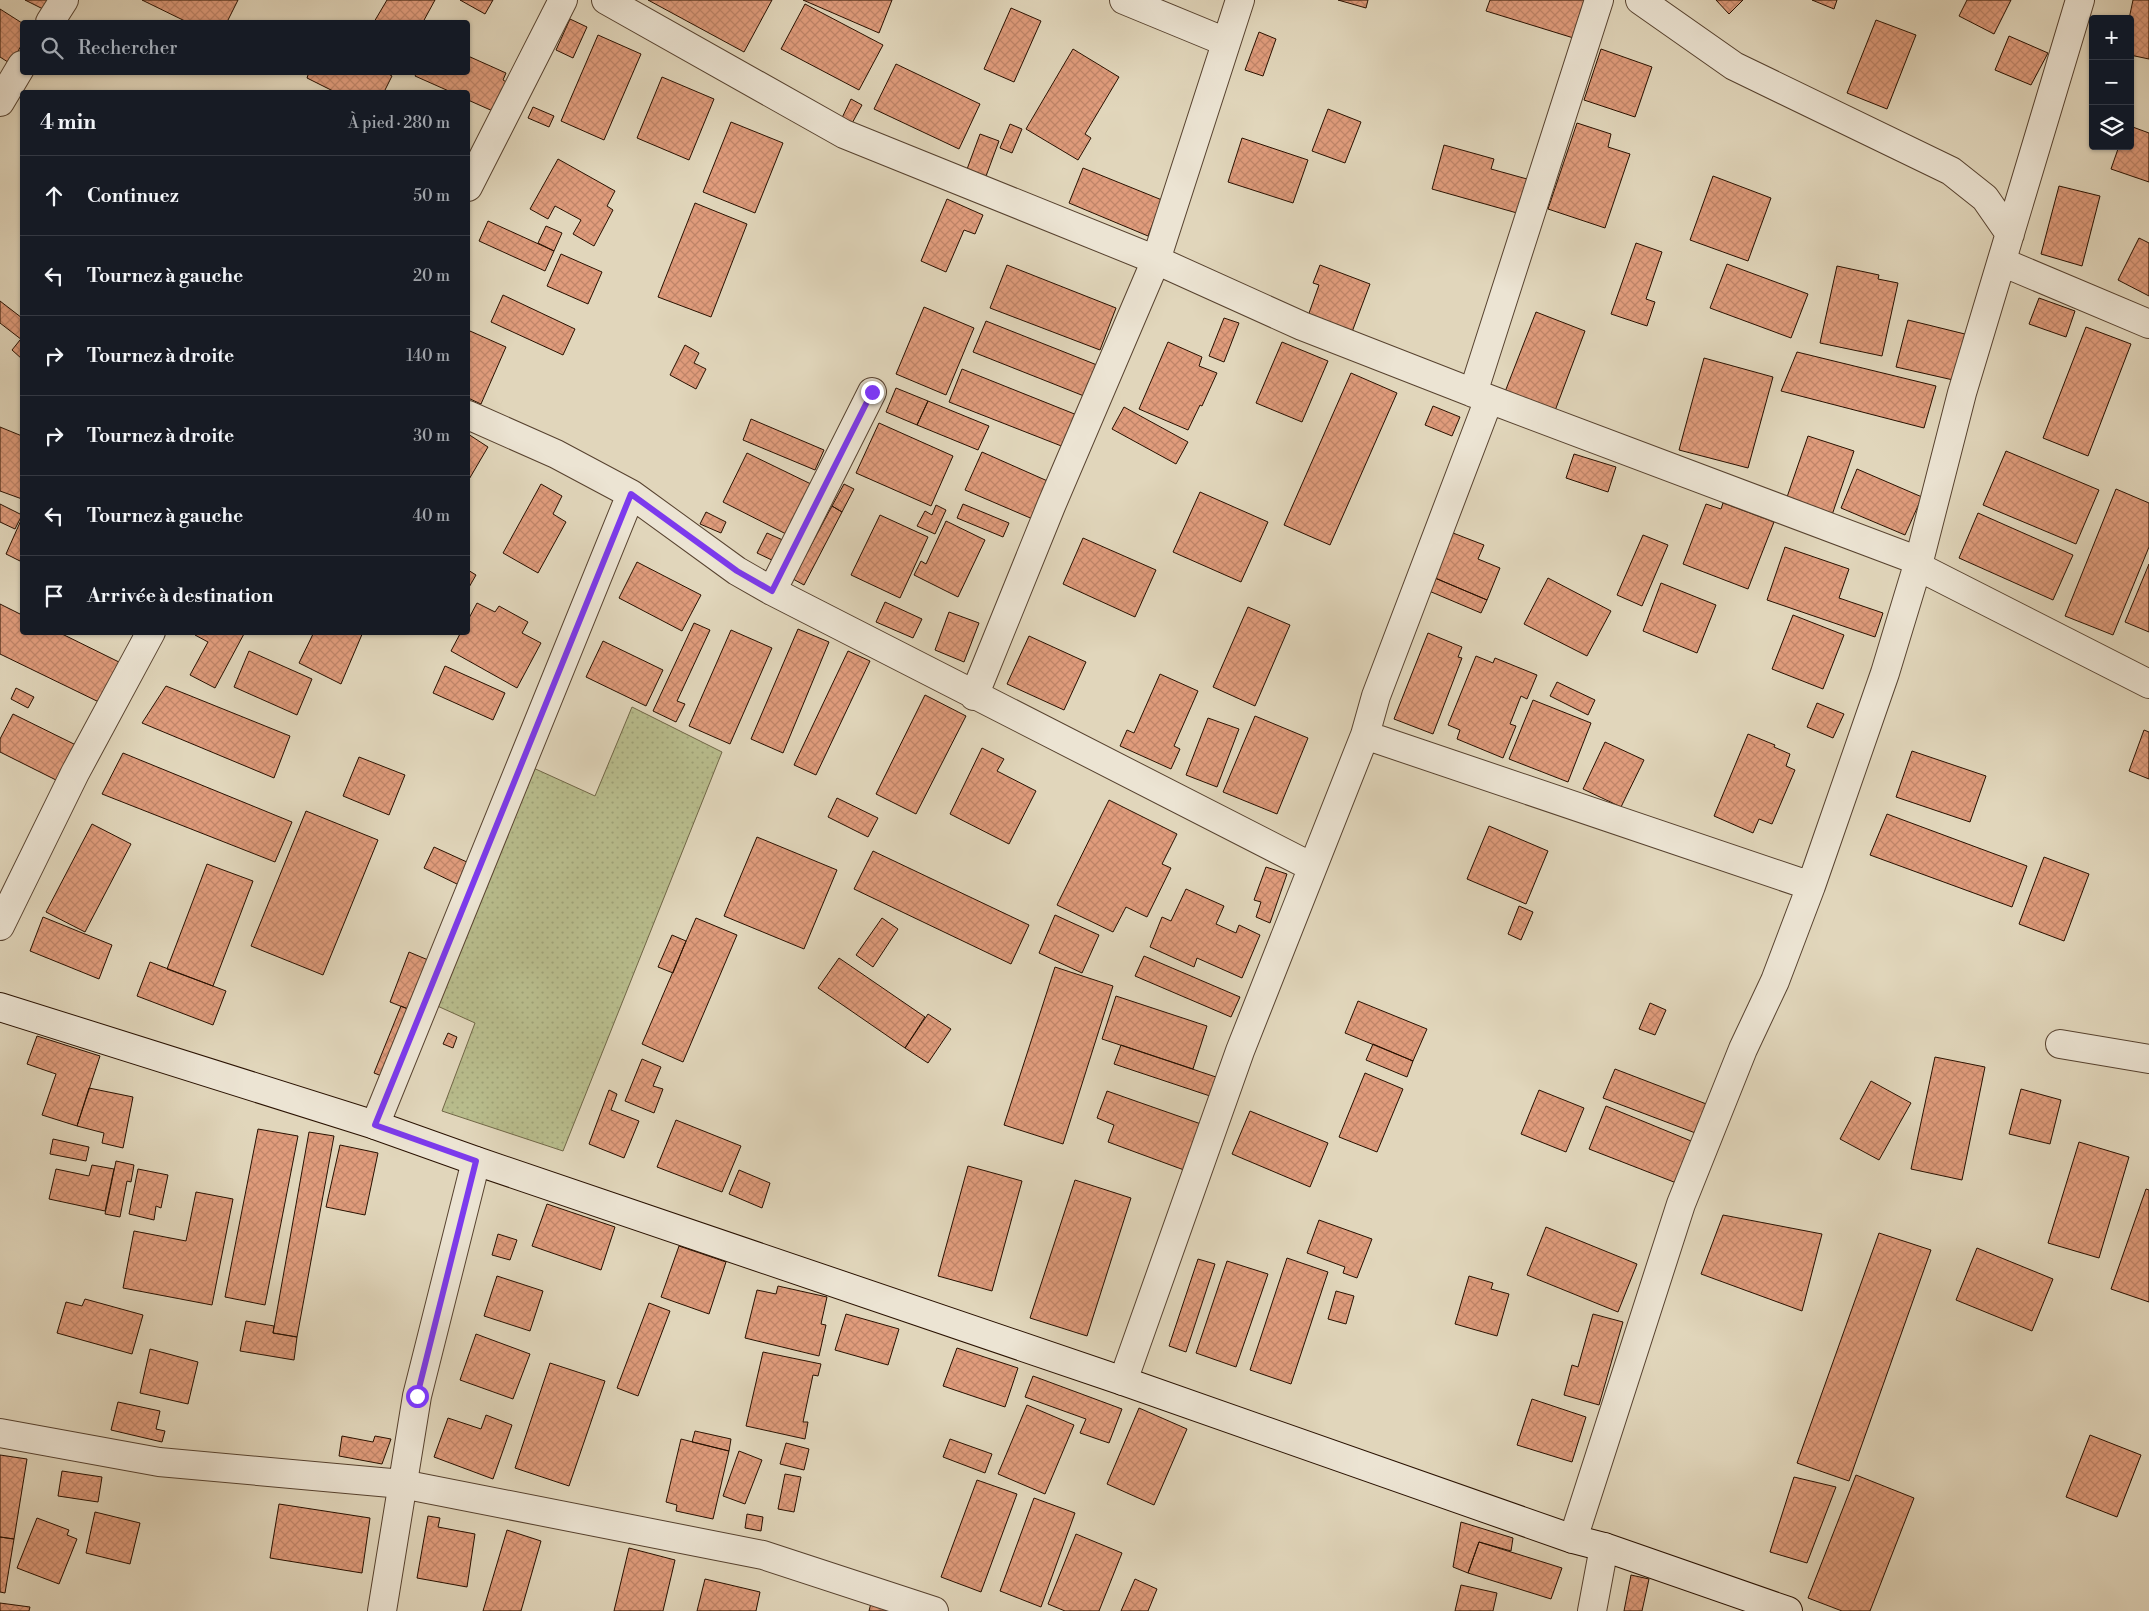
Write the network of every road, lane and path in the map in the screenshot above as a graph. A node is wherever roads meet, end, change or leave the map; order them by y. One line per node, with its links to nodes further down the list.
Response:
1 (64, 0): 9 (street)
2 (563, 0): 13 (street)
3 (606, 0): 15 (street)
4 (1124, 0): 10 (street)
5 (1240, 0): 10 (street)
6 (1599, 0): 19 (street)
7 (1640, 0): 14 (street)
8 (2080, 0): 14 (street)
9 (51, 20)
10 (1226, 42): 15 (street)
11 (20, 68): 12 (street)
12 (0, 102)
13 (470, 183)
14 (2010, 234): 16 (street)
15 (1156, 260): 19 (street); 26 (street)
16 (2002, 262): 17 (street); 22 (street)
17 (2149, 324)
18 (872, 392): 23 (street)
19 (1481, 396): 22 (street); 27 (street)
20 (470, 416): 21 (street)
21 (631, 494): 23 (street); 34 (street)
22 (1918, 564): 25 (street); 29 (street)
23 (772, 591): 26 (street)
24 (149, 635): 30 (street)
25 (2149, 684)
26 (974, 696): 28 (street)
27 (1365, 735): 28 (street); 29 (street)
28 (1312, 867): 36 (street)
29 (1811, 886): 39 (street)
30 (0, 926)
31 (0, 1007): 34 (street)
32 (2060, 1044): 33 (street)
33 (2149, 1059)
34 (375, 1125): 35 (street)
35 (476, 1161): 36 (street); 38 (street)
36 (1123, 1381): 39 (street)
37 (0, 1433): 38 (street)
38 (402, 1484): 41 (street); 42 (street)
39 (1573, 1539): 40 (street)
40 (1604, 1547): 43 (street); 44 (street)
41 (382, 1611)
42 (934, 1611)
43 (1592, 1611)
44 (1788, 1611)

